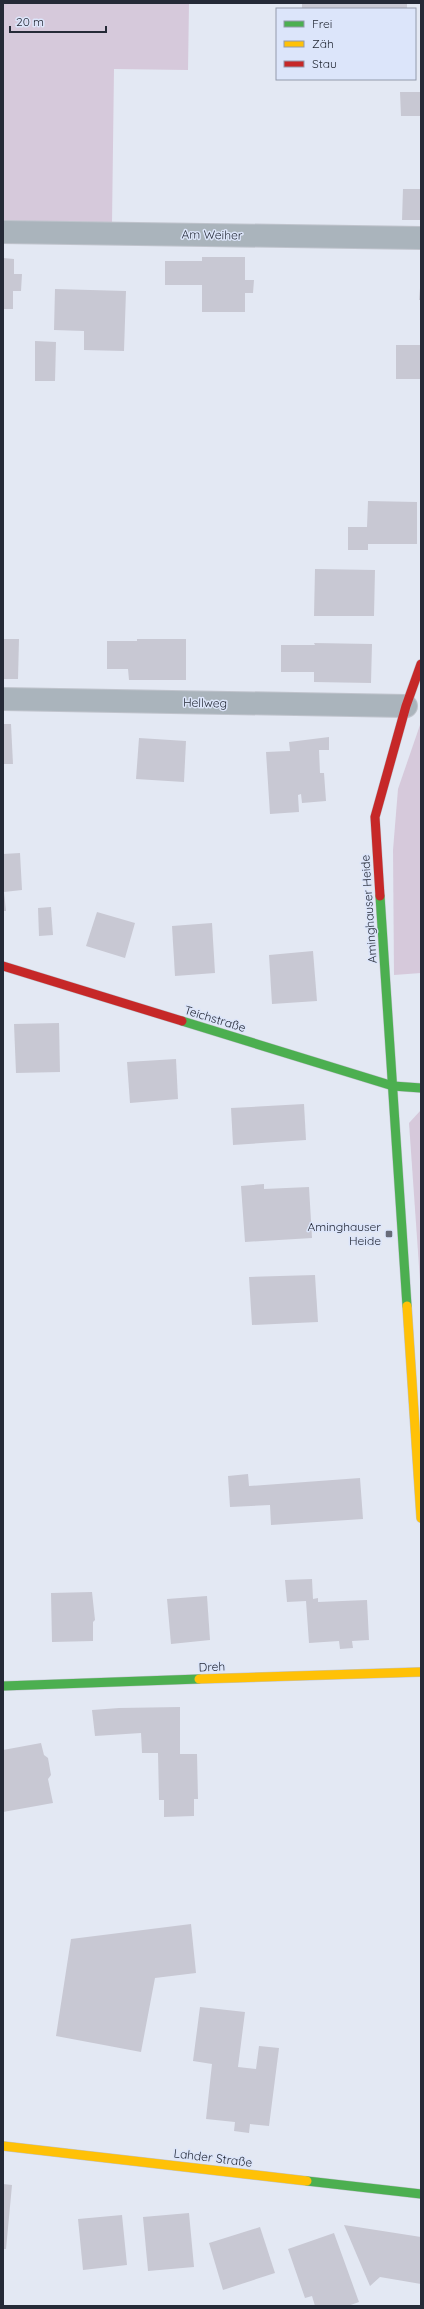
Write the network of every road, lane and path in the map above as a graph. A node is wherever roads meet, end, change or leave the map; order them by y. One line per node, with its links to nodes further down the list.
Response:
1 (3, 232): 2 (street, Am Weiher)
2 (421, 238)
3 (421, 664): 5 (street, Aminghauser Heide)
4 (3, 699): 5 (street, Hellweg)
5 (406, 706): 7 (street, Aminghauser Heide)
6 (3, 966): 7 (street, Teichstraße)
7 (393, 1086): 8 (street, Teichstraße); 9 (street, Aminghauser Heide)
8 (421, 1088)
9 (421, 1518)
10 (421, 1672): 11 (street, Dreh)
11 (3, 1686)
12 (3, 2146): 13 (street, Lahder Straße)
13 (421, 2194)

